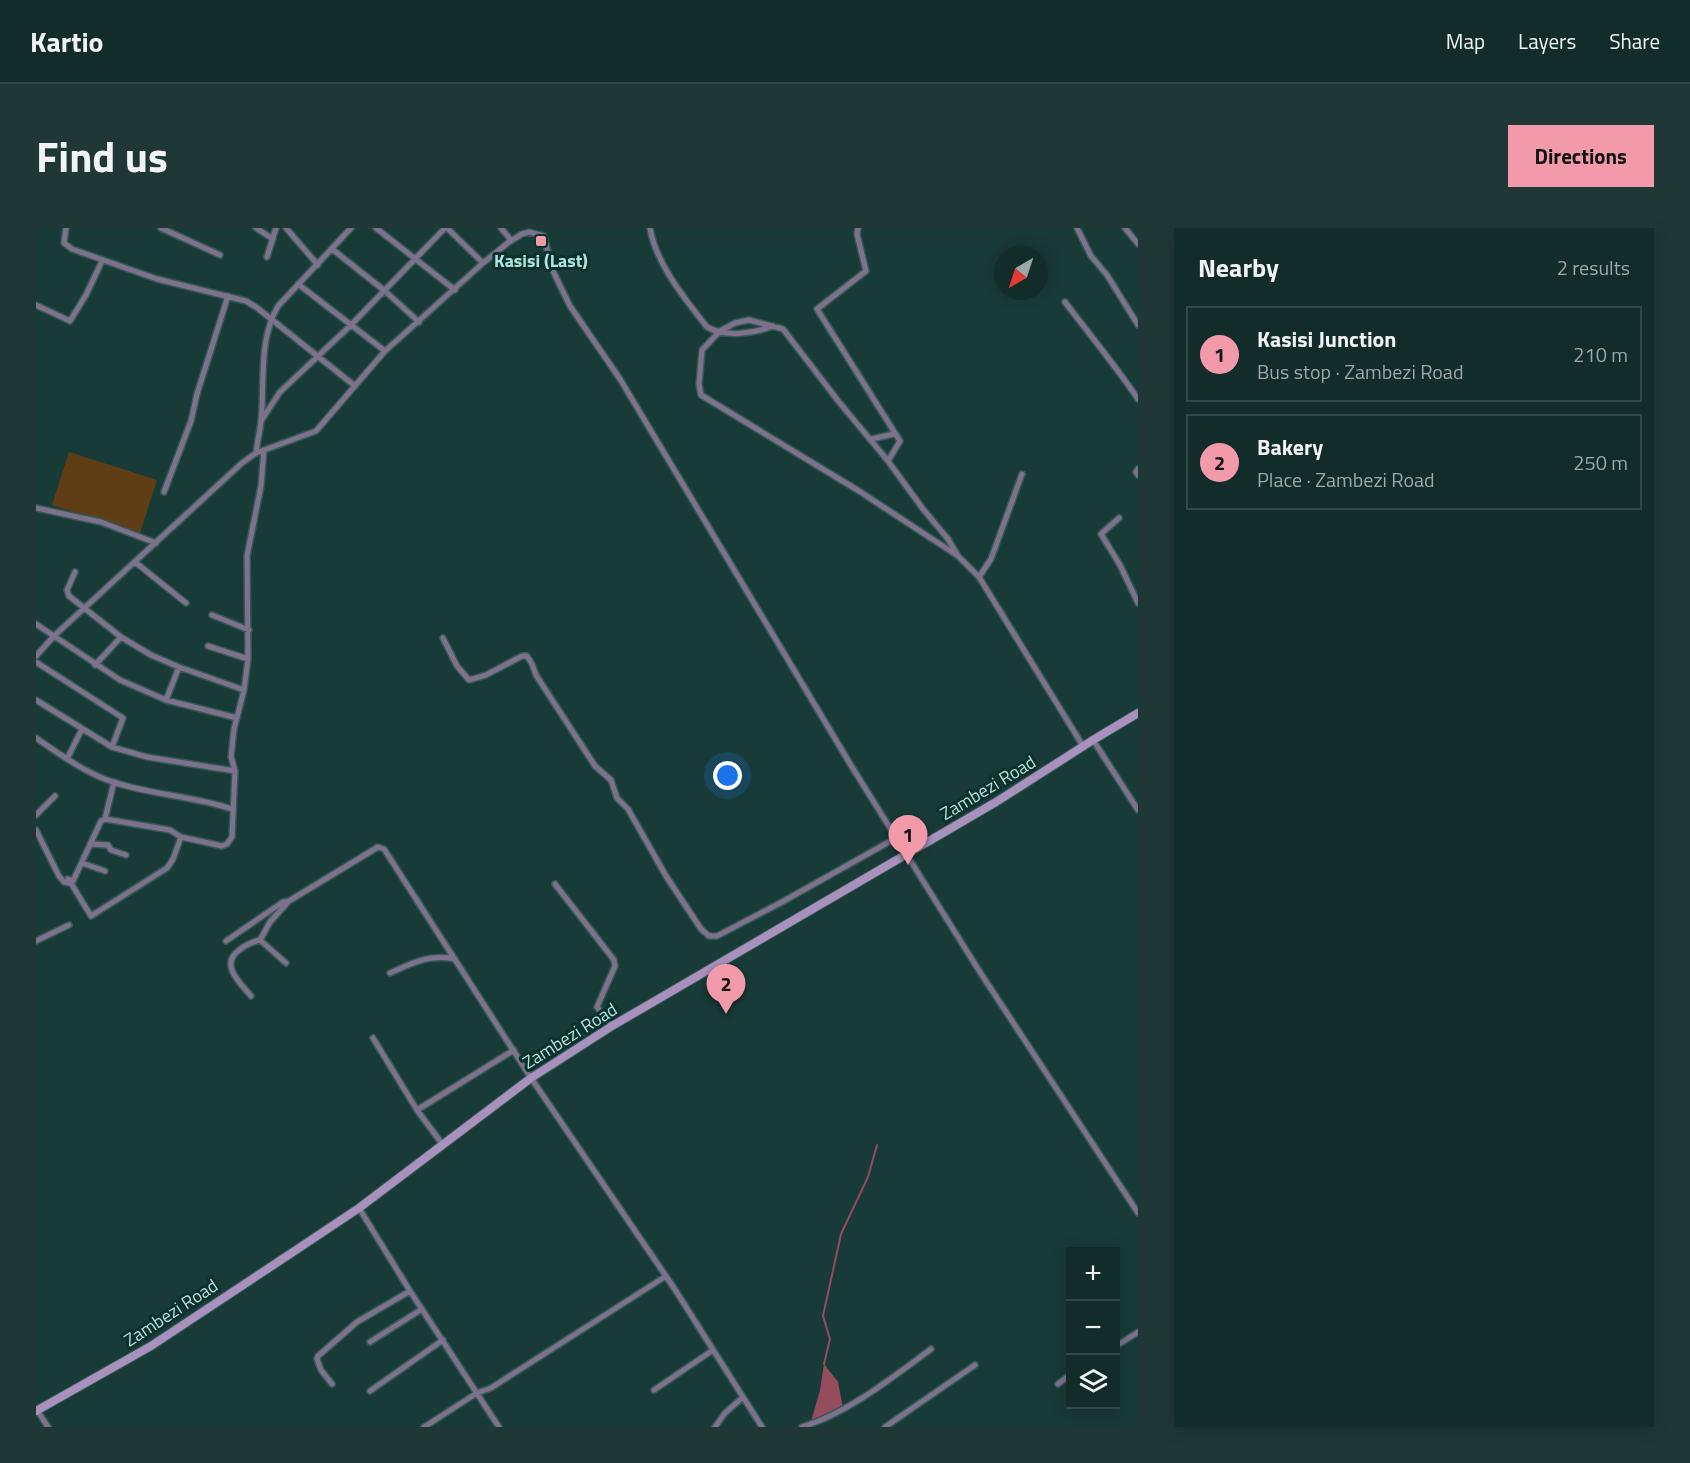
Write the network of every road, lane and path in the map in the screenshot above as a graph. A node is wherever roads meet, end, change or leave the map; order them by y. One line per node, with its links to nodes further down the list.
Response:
1 (66, 228): 23 (street)
2 (161, 228): 20 (street)
3 (256, 228): 16 (street)
4 (276, 228): 16 (street)
5 (286, 228): 25 (street)
6 (350, 228): 19 (street)
7 (376, 228): 22 (street)
8 (446, 228): 22 (street); 24 (street)
9 (501, 228): 17 (street)
10 (543, 228): 15 (street)
11 (650, 228): 37 (street)
12 (858, 228): 43 (street)
13 (1077, 228): 36 (street)
14 (1125, 228): 18 (street)
15 (544, 236): 17 (street); 94 (street)
16 (273, 239): 21 (street)
17 (512, 240): 24 (street)
18 (1138, 244)
19 (332, 249): 25 (street); 28 (street)
20 (220, 255)
21 (267, 257)
22 (414, 259): 27 (street); 28 (street)
23 (102, 261): 29 (street); 31 (street)
24 (483, 263): 27 (street)
25 (318, 265): 26 (street)
26 (298, 284): 32 (street); 34 (street)
27 (455, 290): 33 (street)
28 (385, 291): 33 (street); 34 (street)
29 (228, 296): 32 (street); 51 (street)
30 (1065, 302): 41 (street)
31 (36, 305)
32 (271, 318): 39 (street); 42 (street)
33 (419, 322): 38 (street)
34 (351, 325): 38 (street); 39 (street)
35 (773, 326): 37 (street); 37 (street); 44 (street)
36 (1138, 326)
37 (720, 331): 55 (street)
38 (385, 351): 40 (street)
39 (317, 357): 40 (street); 42 (street)
40 (355, 386): 45 (street)
41 (1138, 399)
42 (261, 421): 46 (street)
43 (894, 434): 44 (street); 47 (street)
44 (871, 439): 47 (street)
45 (264, 450): 46 (street); 64 (street)
46 (256, 453): 54 (street)
47 (888, 461): 55 (street)
48 (1138, 469): 50 (street)
49 (1022, 474): 58 (street)
50 (1138, 475)
51 (164, 492)
52 (36, 508): 54 (street)
53 (1119, 518): 60 (street)
54 (156, 543): 56 (street)
55 (957, 556): 58 (street)
56 (135, 562): 59 (street); 61 (street)
57 (75, 572): 61 (street)
58 (979, 577): 82 (street)
59 (186, 603)
60 (1138, 603)
61 (84, 608): 65 (street); 66 (street)
62 (212, 615): 64 (street)
63 (36, 624): 65 (street)
64 (249, 630): 70 (street)
65 (54, 636): 69 (street); 72 (street)
66 (121, 637): 72 (street); 73 (street)
67 (443, 638): 94 (street)
68 (208, 646): 70 (street)
69 (36, 656)
70 (248, 659): 74 (street)
71 (36, 662): 83 (street)
72 (95, 665): 76 (street)
73 (179, 667): 74 (street); 76 (street)
74 (244, 690): 78 (street)
75 (36, 700): 79 (street)
76 (166, 700): 78 (street)
77 (1138, 713): 81 (main road, Zambezi Road)
78 (237, 718): 85 (street)
79 (82, 729): 83 (street); 84 (street)
80 (36, 738): 84 (street)
81 (1093, 740): 82 (main road, Zambezi Road); 89 (street)
82 (1083, 746): 96 (main road, Zambezi Road)
83 (112, 747): 85 (street)
84 (67, 759): 86 (street)
85 (235, 771): 88 (street)
86 (114, 782): 88 (street); 91 (street)
87 (56, 796): 90 (street)
88 (232, 809): 93 (street)
89 (1138, 810)
90 (36, 814)
91 (105, 819): 93 (street); 95 (street)
92 (36, 830): 100 (street)
93 (181, 837): 100 (street)
94 (896, 838): 96 (street)
95 (90, 844): 97 (street); 98 (street)
96 (907, 853): 111 (main road, Zambezi Road); 118 (street)
97 (126, 855)
98 (82, 862): 99 (street); 100 (street)
99 (105, 871)
100 (68, 879)
101 (555, 884): 111 (street)
102 (290, 901): 104 (street); 106 (street); 107 (street)
103 (69, 925): 105 (street)
104 (260, 940): 108 (street); 110 (street)
105 (36, 941)
106 (226, 941)
107 (455, 959): 109 (street); 113 (street)
108 (286, 963)
109 (390, 973)
110 (251, 996)
111 (612, 1026): 114 (main road, Zambezi Road)
112 (373, 1038): 115 (street)
113 (514, 1050): 114 (street); 115 (street)
114 (531, 1078): 116 (main road, Zambezi Road); 119 (street)
115 (417, 1110): 116 (street)
116 (443, 1145): 117 (main road, Zambezi Road)
117 (359, 1208): 120 (street); 136 (main road, Zambezi Road)
118 (1138, 1213)
119 (666, 1276): 127 (street); 134 (street)
120 (411, 1292): 121 (street); 130 (street)
121 (422, 1309): 123 (street); 124 (street)
122 (1138, 1332): 125 (street)
123 (443, 1340): 133 (street); 134 (street)
124 (370, 1342)
125 (1120, 1344)
126 (931, 1349): 142 (street)
127 (713, 1350): 132 (street); 135 (street)
128 (975, 1365): 143 (street)
129 (1066, 1378): 131 (street)
130 (332, 1384)
131 (1058, 1384)
132 (654, 1390)
133 (370, 1391)
134 (477, 1393): 138 (street); 139 (street)
135 (743, 1396): 140 (street); 141 (street)
136 (36, 1410): 137 (street)
137 (48, 1427)
138 (424, 1427)
139 (499, 1427)
140 (715, 1427)
141 (762, 1427)
142 (802, 1427)
143 (885, 1427)

